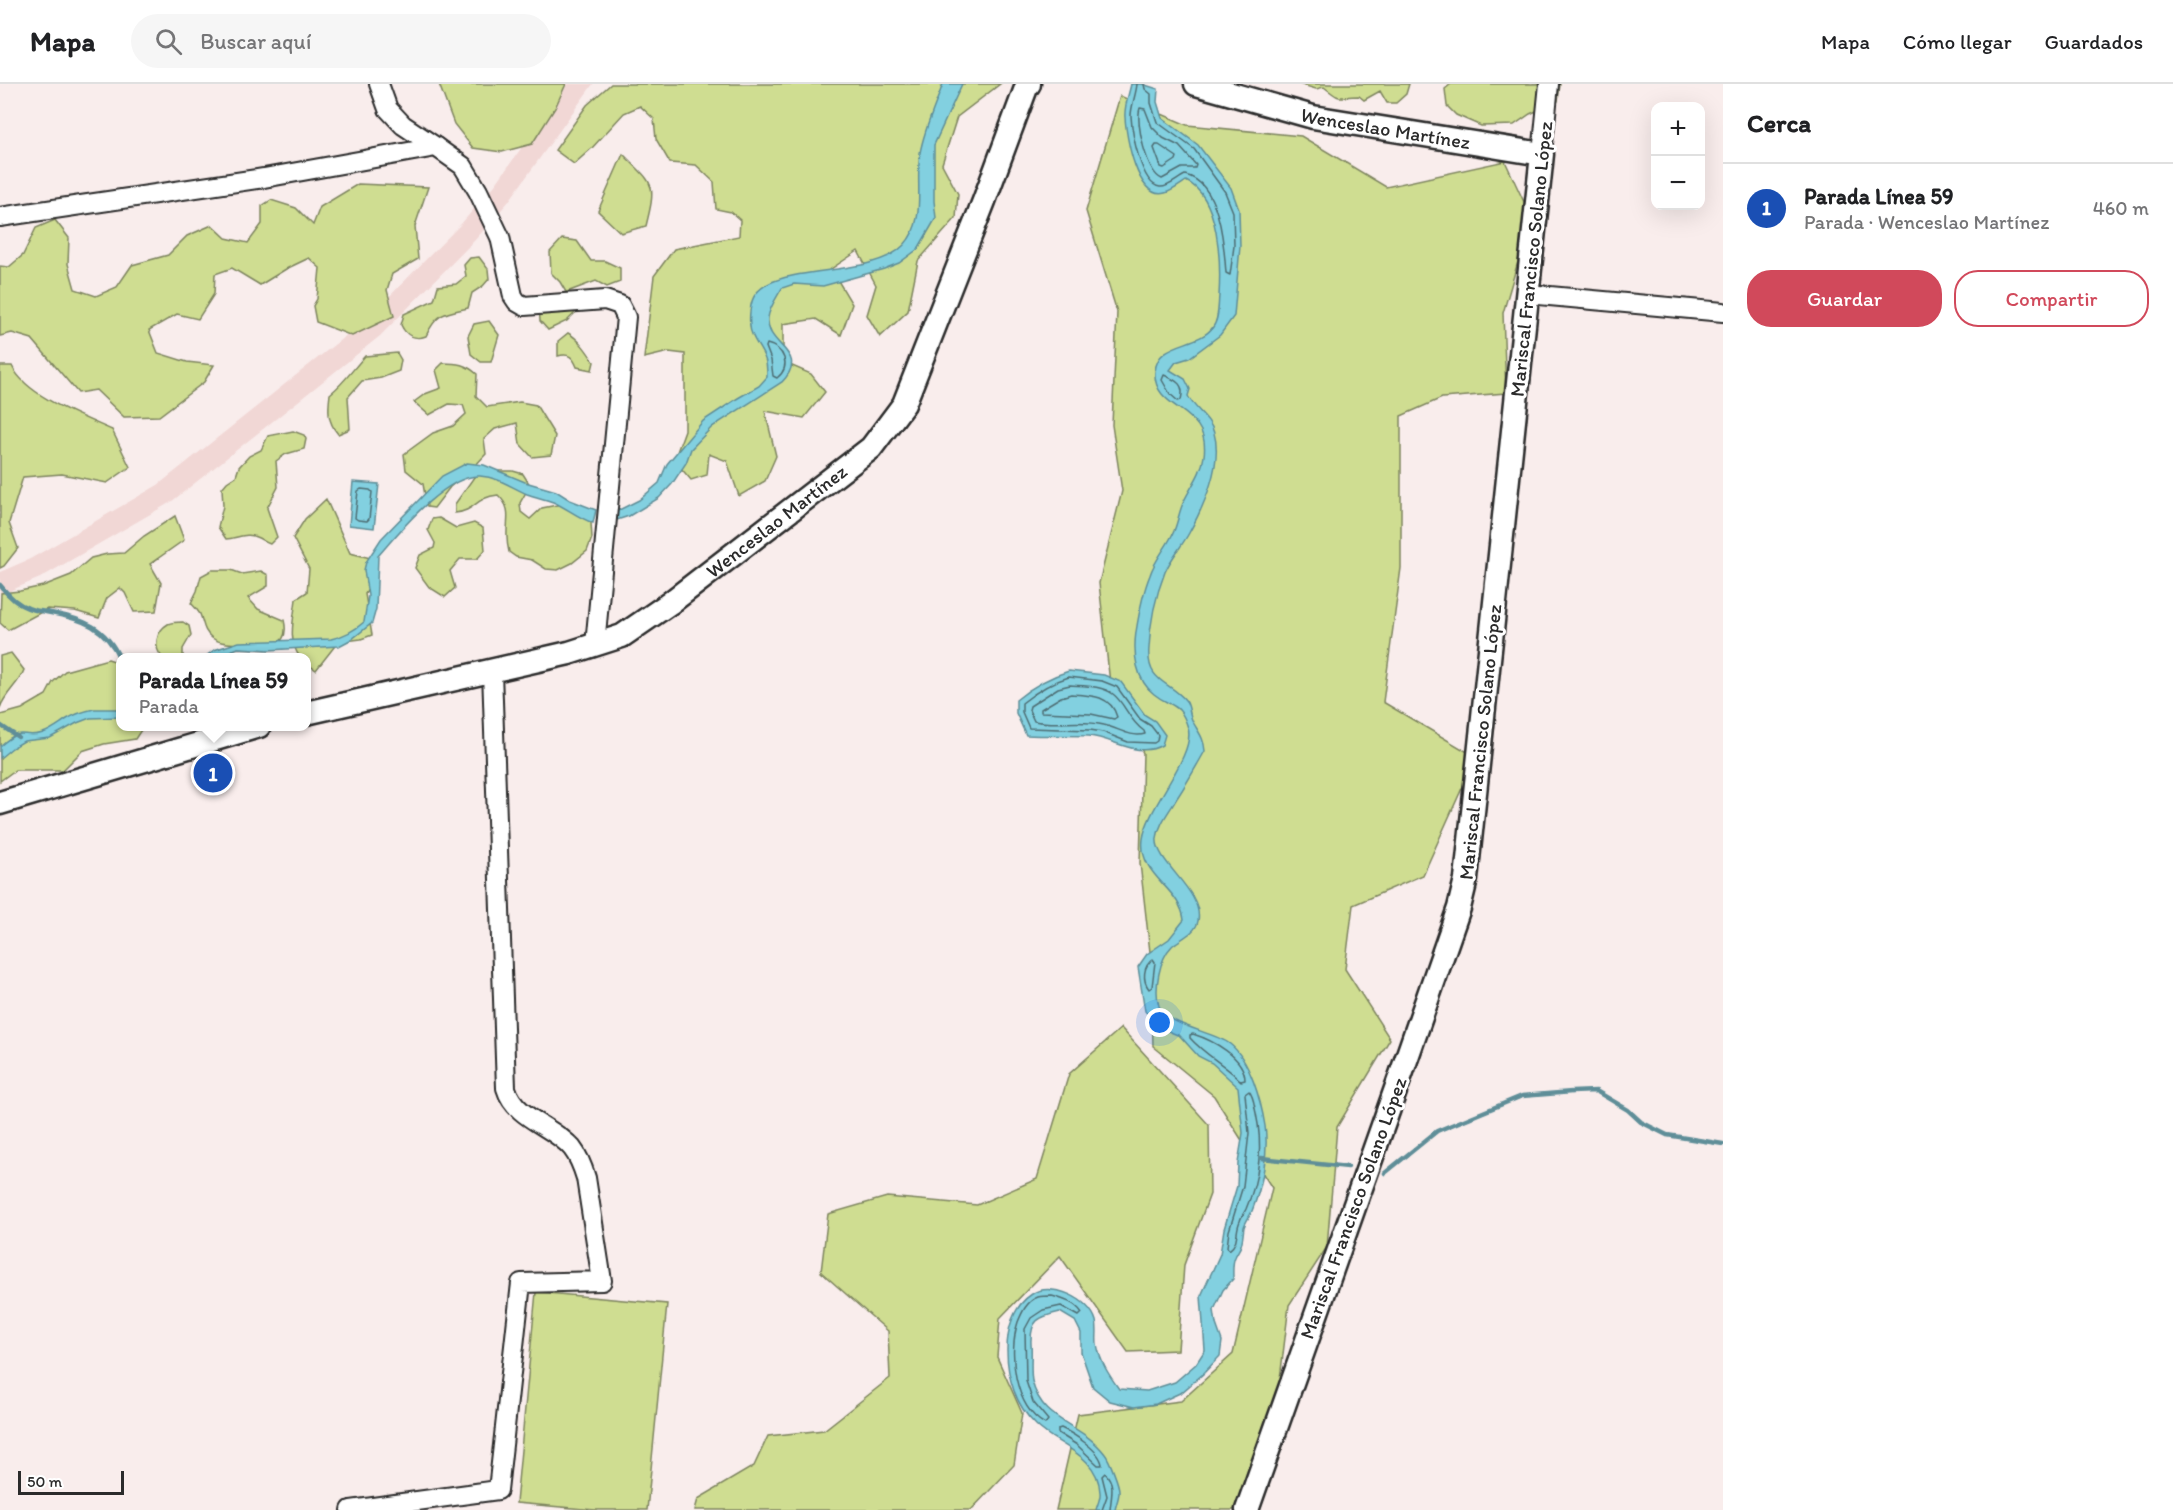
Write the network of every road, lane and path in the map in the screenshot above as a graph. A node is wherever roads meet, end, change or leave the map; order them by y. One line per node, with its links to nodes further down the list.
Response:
1 (379, 84): 5 (street)
2 (1029, 84): 10 (main road, Wenceslao Martínez)
3 (1196, 84): 6 (main road, Wenceslao Martínez)
4 (1549, 84): 6 (street, Mariscal Francisco Solano López)
5 (436, 147): 7 (street); 10 (street)
6 (1542, 154): 8 (main road, Mariscal Francisco Solano López)
7 (0, 218)
8 (1528, 294): 9 (street); 16 (main road, Mariscal Francisco Solano López)
9 (1723, 312)
10 (595, 645): 11 (main road, Wenceslao Martínez)
11 (492, 670): 12 (main road, Wenceslao Martínez); 15 (street)
12 (311, 712)
13 (242, 731): 14 (main road)
14 (0, 803)
15 (351, 1510)
16 (1247, 1510)

